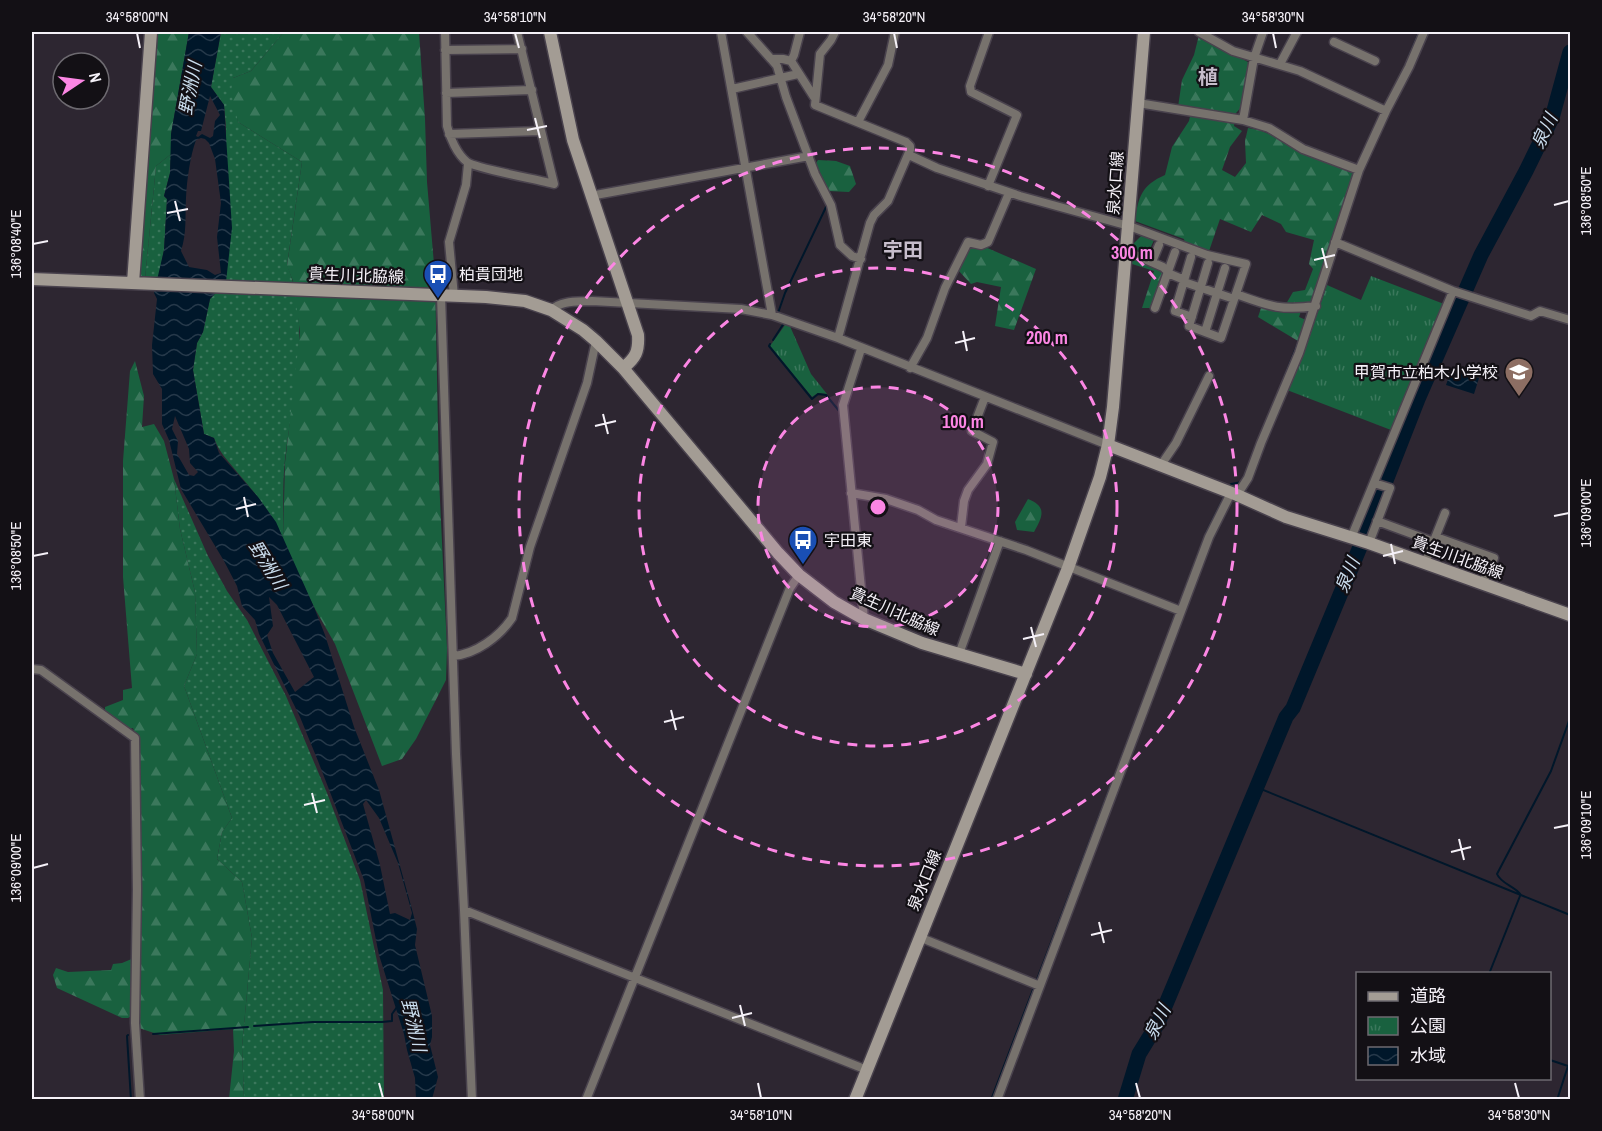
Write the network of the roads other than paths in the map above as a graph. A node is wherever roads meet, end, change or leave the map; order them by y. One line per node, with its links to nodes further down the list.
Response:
1 (151, 32): 57 (main road)
2 (445, 32): 18 (street)
3 (517, 32): 17 (street)
4 (550, 32): 43 (main road)
5 (721, 32): 26 (street)
6 (747, 32): 20 (street)
7 (801, 32): 21 (street)
8 (835, 32): 29 (street)
9 (895, 32): 33 (street)
10 (989, 32): 41 (street)
11 (1144, 32): 30 (main road, 泉水口線)
12 (1203, 32): 19 (street)
13 (1263, 32): 19 (street)
14 (1297, 32): 23 (street)
15 (1424, 32): 31 (street)
16 (1334, 42): 22 (street)
17 (522, 49): 18 (street); 27 (street)
18 (445, 50): 28 (street)
19 (1254, 58): 23 (street); 32 (street)
20 (771, 59): 21 (street); 25 (street)
21 (790, 61): 24 (street)
22 (1375, 62)
23 (1280, 64): 31 (street)
24 (798, 74): 25 (street); 29 (street)
25 (780, 79): 26 (street); 37 (street)
26 (732, 89): 39 (street)
27 (532, 90): 28 (street); 34 (street)
28 (446, 93): 35 (street)
29 (814, 97): 33 (street)
30 (1138, 103): 32 (street); 44 (main road, 泉水口線)
31 (1386, 111): 40 (street)
32 (1243, 120): 40 (street)
33 (858, 122): 36 (street)
34 (541, 131): 35 (street); 38 (street)
35 (449, 134): 38 (street)
36 (909, 155): 41 (street); 50 (street)
37 (809, 156): 39 (street); 50 (street)
38 (468, 164): 61 (street)
39 (746, 169): 43 (street); 67 (street)
40 (1359, 170): 45 (street)
41 (988, 186): 42 (street)
42 (1009, 193): 44 (street); 75 (street)
43 (590, 196): 63 (main road)
44 (1129, 226): 47 (main road, 泉水口線); 62 (street)
45 (1335, 242): 59 (street); 64 (street)
46 (1159, 245): 51 (street)
47 (1126, 251): 51 (street); 78 (main road, 泉水口線)
48 (1175, 252): 54 (street)
49 (1191, 257): 56 (street)
50 (861, 259): 71 (street)
51 (1152, 262): 54 (street)
52 (1208, 263): 58 (street)
53 (1225, 268): 60 (street)
54 (1168, 272): 56 (street); 65 (street)
55 (32, 279): 57 (main road, 貴生川北脇線)
56 (1184, 281): 58 (street); 68 (street)
57 (138, 283): 61 (main road, 貴生川北脇線)
58 (1200, 288): 60 (street); 68 (street)
59 (1456, 291): 69 (street); 80 (street)
60 (1217, 294): 62 (street); 70 (street)
61 (448, 296): 66 (main road, 貴生川北脇線); 98 (street)
62 (1235, 297): 64 (street); 70 (street)
63 (627, 303): 66 (street); 67 (street); 74 (main road)
64 (1316, 306): 82 (street)
65 (1155, 308)
66 (551, 310): 72 (main road, 貴生川北脇線)
67 (772, 315): 71 (street)
68 (1192, 316): 70 (street)
69 (1570, 320)
70 (1205, 332)
71 (838, 338): 73 (street)
72 (596, 341): 74 (main road, 貴生川北脇線); 98 (street)
73 (861, 349): 75 (street); 81 (street)
74 (623, 368): 92 (main road, 貴生川北脇線)
75 (910, 368): 77 (street)
76 (1209, 376): 79 (street)
77 (985, 397): 78 (street); 85 (street)
78 (1108, 445): 79 (main road, 貴生川北脇線); 91 (main road)
79 (1161, 465): 82 (main road, 貴生川北脇線)
80 (1374, 483): 84 (street); 86 (street)
81 (851, 493): 85 (street); 96 (street)
82 (1234, 494): 86 (main road, 貴生川北脇線); 94 (street)
83 (1445, 513): 87 (street)
84 (1377, 521): 87 (street); 89 (street)
85 (961, 527): 88 (street)
86 (1351, 538): 89 (main road, 貴生川北脇線)
87 (1435, 539): 90 (street); 93 (street)
88 (1000, 541): 91 (street); 97 (street)
89 (1369, 543): 90 (main road, 貴生川北脇線)
90 (1425, 563): 93 (main road, 貴生川北脇線)
91 (1068, 567): 94 (street); 100 (main road)
92 (800, 575): 96 (main road, 貴生川北脇線); 103 (street)
93 (1482, 584): 95 (main road, 貴生川北脇線)
94 (1181, 611): 104 (street)
95 (1570, 615)
96 (864, 619): 97 (main road, 貴生川北脇線)
97 (960, 654): 100 (main road, 貴生川北脇線)
98 (453, 656): 101 (street)
99 (32, 669): 106 (street)
100 (1026, 674): 102 (main road, 泉水口線)
101 (464, 910): 103 (street); 107 (street)
102 (920, 937): 104 (street); 105 (main road, 泉水口線)
103 (634, 978): 105 (street); 108 (street)
104 (1040, 986): 110 (street)
105 (867, 1071): 109 (main road, 泉水口線)
106 (140, 1100)
107 (472, 1100)
108 (586, 1100)
109 (855, 1100)
110 (997, 1100)

